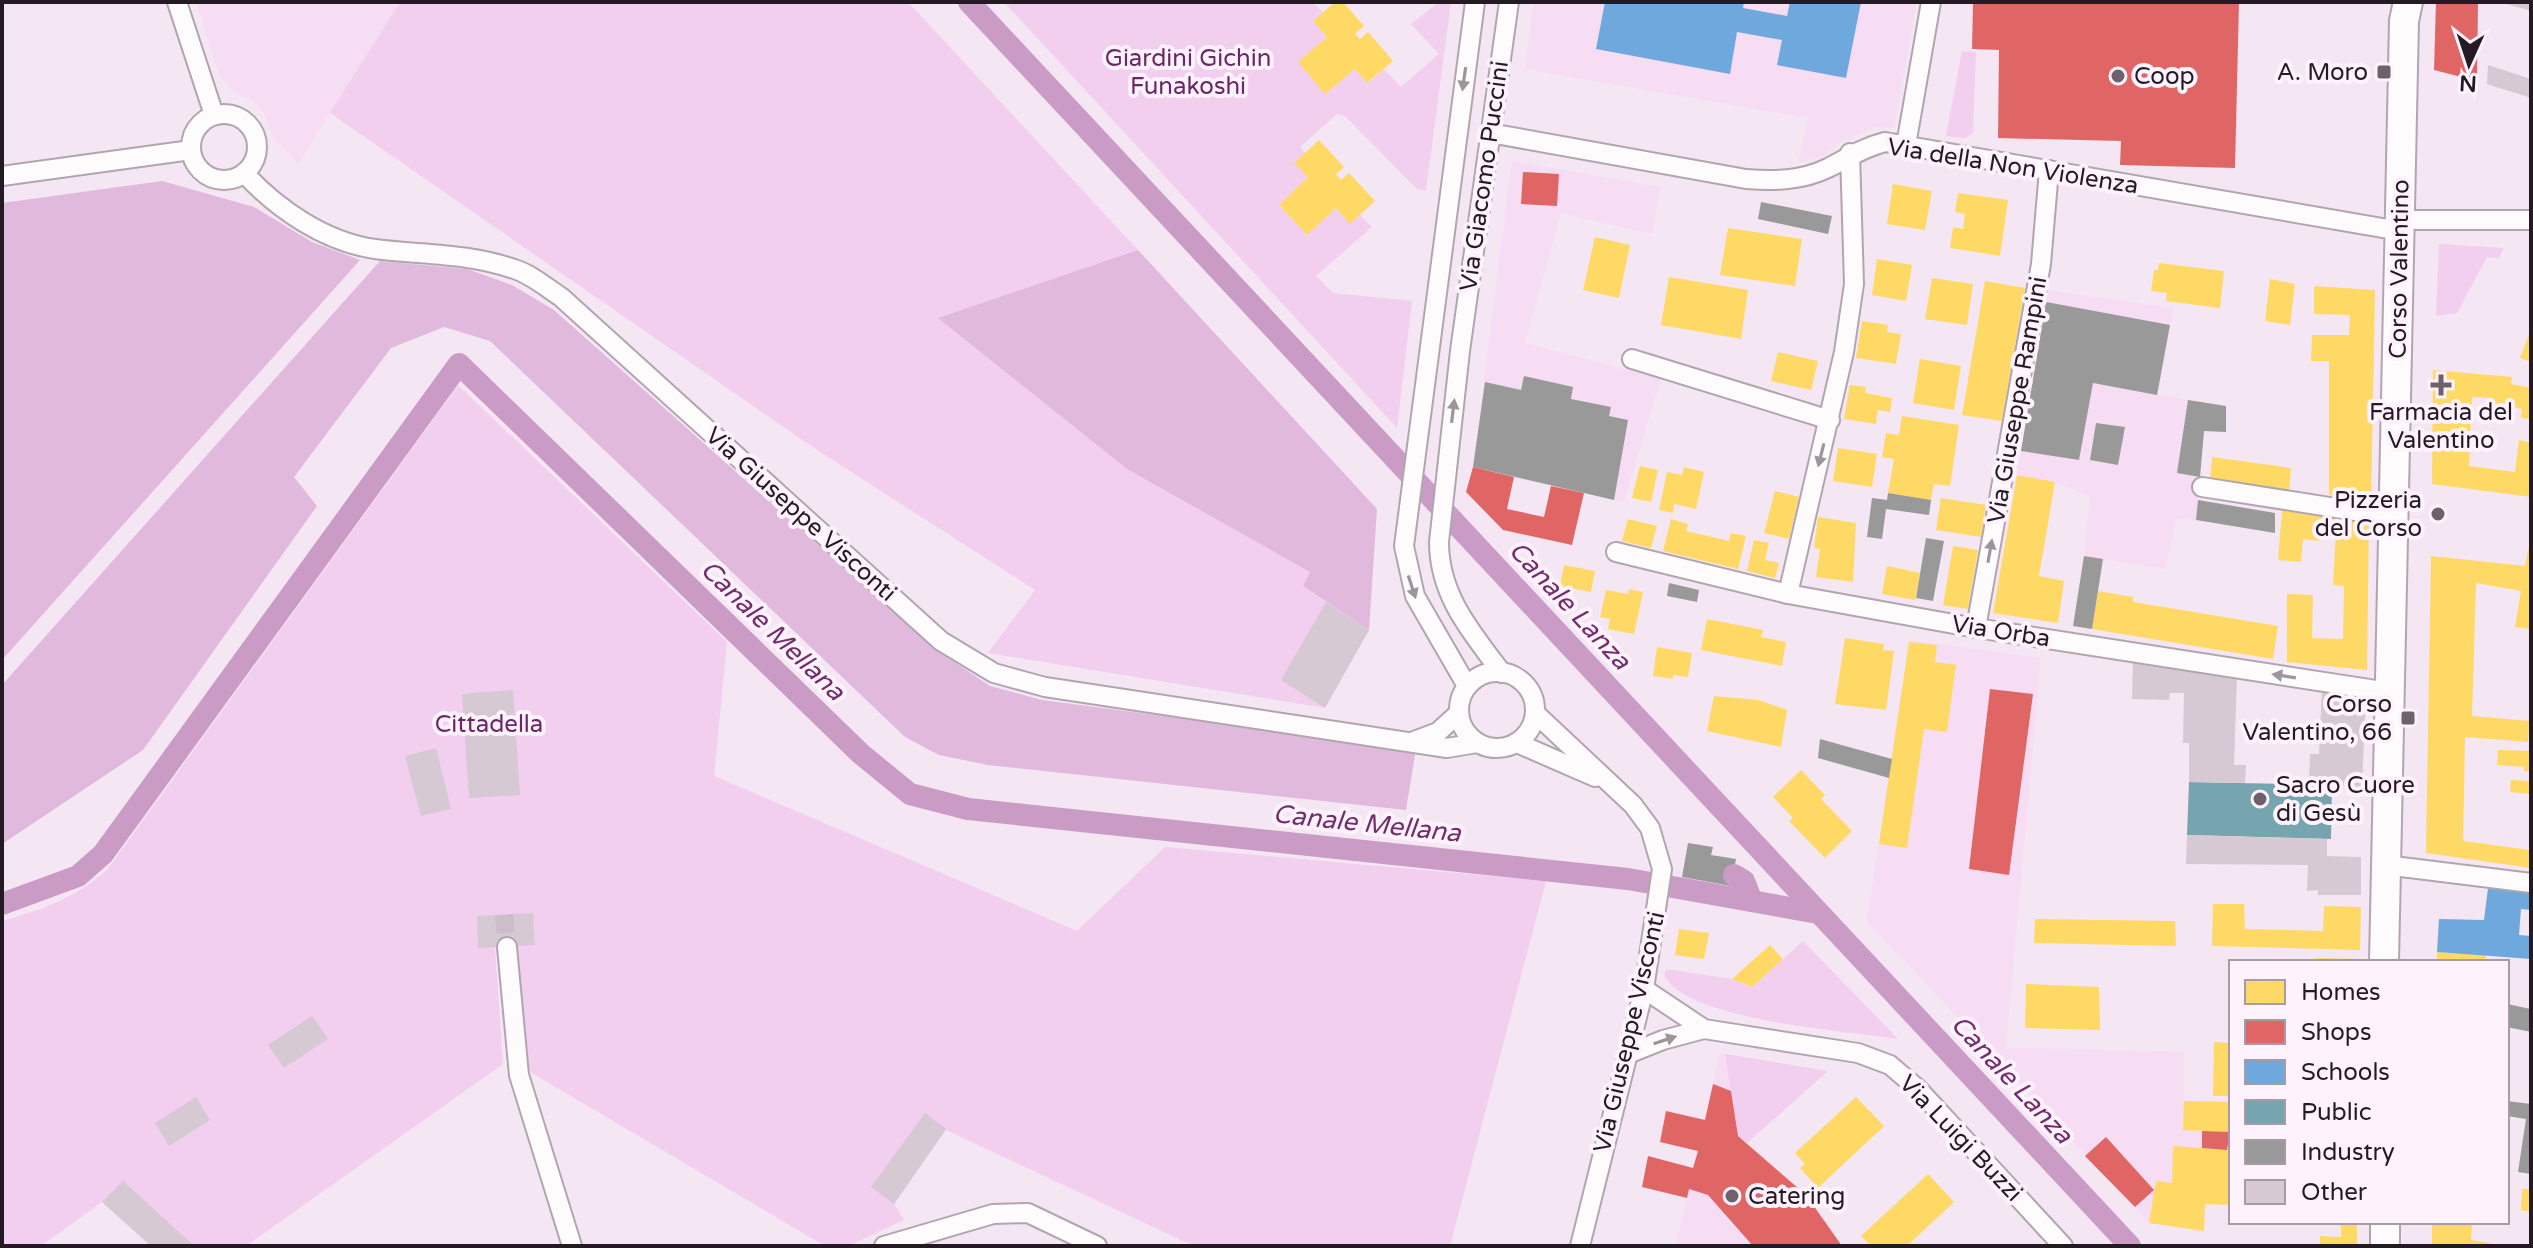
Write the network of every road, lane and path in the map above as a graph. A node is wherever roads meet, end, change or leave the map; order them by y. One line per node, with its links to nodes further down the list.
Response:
1 (177, 2): 6 (street)
2 (1475, 2): 16 (street, Via Giacomo Puccini, one-way to 16)
3 (1509, 2): 7 (street, Via Giacomo Puccini)
4 (1931, 2): 8 (street)
5 (2404, 8): 15 (main road, Corso Valentino)
6 (214, 115): 9 (street); 12 (street)
7 (1490, 133): 10 (street, Via della Non Violenza); 17 (street, Via Giacomo Puccini)
8 (1906, 145): 10 (street, Via della Non Violenza); 11 (street, Via della Non Violenza)
9 (191, 150): 12 (street); 13 (street)
10 (1850, 153): 19 (street)
11 (2049, 170): 15 (street, Via della Non Violenza); 24 (street, Via Giuseppe Rampini, one-way to 11)
12 (244, 173): 30 (street, Via Giuseppe Visconti)
13 (2, 176)
14 (2531, 220): 15 (street, Via della Non Violenza)
15 (2400, 225): 21 (main road, Corso Valentino)
16 (1428, 347): 17 (street); 26 (street, Via Giacomo Puccini, one-way to 26)
17 (1460, 351): 25 (street, Via Giacomo Puccini, one-way to 17)
18 (1632, 359): 19 (street)
19 (1830, 420): 23 (street, one-way to 23)
20 (2202, 487): 21 (street)
21 (2393, 517): 27 (main road, Corso Valentino)
22 (1616, 552): 23 (street, Via Orba)
23 (1788, 594): 24 (street, Via Orba)
24 (1976, 628): 27 (street, Via Orba, one-way to 24)
25 (1502, 673): 26 (street); 29 (street)
26 (1467, 686): 28 (street)
27 (2389, 692): 34 (main road, Corso Valentino)
28 (1459, 713): 30 (street); 31 (street)
29 (1535, 713): 32 (street); 33 (street, Via Giuseppe Visconti)
30 (1412, 742): 31 (street, Via Giuseppe Visconti)
31 (1477, 743): 32 (street)
32 (1517, 743): 33 (street, Via Giuseppe Visconti)
33 (1612, 786): 38 (street, Via Giuseppe Visconti)
34 (2385, 865): 35 (street); 37 (main road, Corso Valentino)
35 (2531, 883)
36 (507, 947): 42 (street)
37 (2384, 960)
38 (1644, 989): 39 (street, Via Luigi Buzzi); 40 (street, Via Giuseppe Visconti)
39 (1704, 1029): 40 (street, Via Luigi Buzzi, one-way to 39); 46 (street, Via Luigi Buzzi)
40 (1628, 1054): 45 (street, Via Giuseppe Visconti)
41 (2385, 1224): 47 (main road)
42 (572, 1246)
43 (884, 1246): 44 (street)
44 (1097, 1246)
45 (1580, 1246)
46 (2063, 1246)
47 (2385, 1246)

